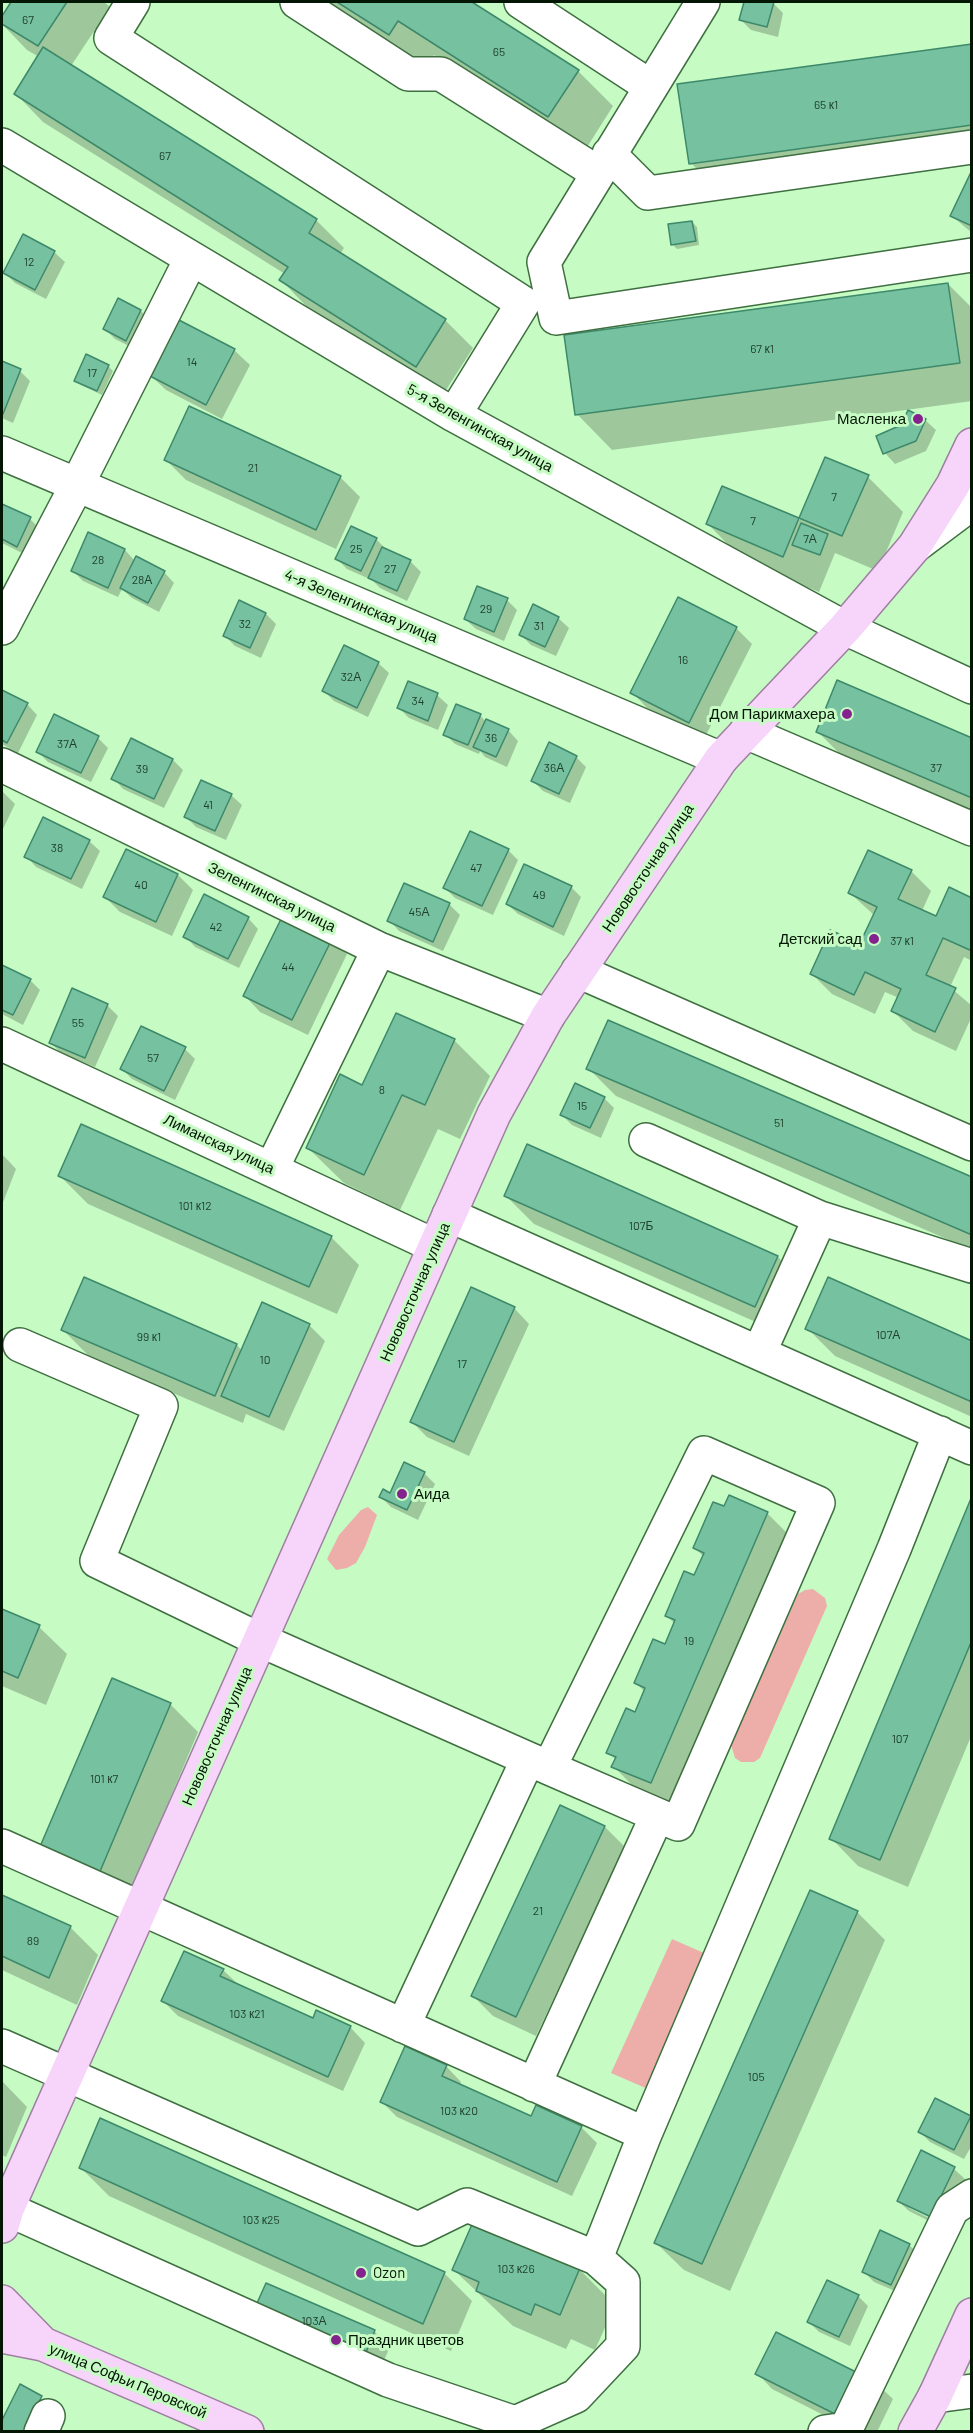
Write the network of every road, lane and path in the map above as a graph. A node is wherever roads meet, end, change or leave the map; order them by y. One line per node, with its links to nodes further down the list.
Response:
1 (133, 2): 12 (street)
2 (297, 2): 8 (street)
3 (520, 2): 5 (street)
4 (703, 2): 5 (street)
5 (651, 87): 8 (street)
6 (2, 145): 10 (street, 5-я Зеленгинская улица)
7 (972, 147): 8 (street)
8 (604, 164): 11 (street)
9 (972, 255): 11 (street)
10 (190, 259): 13 (street, 5-я Зеленгинская улица); 16 (street)
11 (544, 262): 12 (street)
12 (523, 303): 13 (street)
13 (454, 415): 20 (street, 5-я Зеленгинская улица)
14 (972, 445): 18 (main road, Нововосточная улица)
15 (2, 453): 16 (street, 4-я Зеленгинская улица)
16 (77, 485): 19 (street); 23 (street, 4-я Зеленгинская улица)
17 (972, 503): 18 (street)
18 (914, 546): 20 (main road, Нововосточная улица)
19 (2, 628)
20 (845, 628): 21 (street, 5-я Зеленгинская улица); 22 (main road, Нововосточная улица)
21 (972, 687)
22 (747, 732): 23 (main road, Нововосточная улица); 25 (street)
23 (721, 759): 27 (main road, Нововосточная улица)
24 (2, 765): 26 (street, Зеленгинская улица)
25 (972, 829)
26 (379, 949): 28 (street, Зеленгинская улица); 32 (street)
27 (578, 971): 28 (main road, Нововосточная улица); 31 (street)
28 (548, 1016): 33 (main road, Нововосточная улица)
29 (2, 1044): 32 (street, Лиманская улица)
30 (646, 1140): 34 (street)
31 (972, 1143)
32 (272, 1168): 35 (street, Лиманская улица)
33 (449, 1215): 35 (main road, Нововосточная улица); 38 (street)
34 (820, 1218): 36 (street); 38 (street)
35 (435, 1246): 41 (main road, Нововосточная улица)
36 (972, 1266)
37 (20, 1345): 41 (street)
38 (759, 1353): 39 (street)
39 (940, 1433): 40 (street); 50 (street)
40 (972, 1448)
41 (260, 1640): 42 (street); 45 (main road, Нововосточная улица)
42 (539, 1764): 43 (street); 43 (street); 46 (street)
43 (657, 1816): 49 (street)
44 (2, 1846): 45 (street)
45 (140, 1909): 46 (street); 48 (main road, Нововосточная улица)
46 (403, 2026): 49 (street)
47 (2, 2046): 48 (street)
48 (66, 2076): 52 (main road, Нововосточная улица); 53 (street)
49 (534, 2085): 50 (street)
50 (645, 2134): 53 (street)
51 (972, 2196): 62 (street)
52 (4, 2218): 60 (street)
53 (596, 2258): 60 (street)
54 (2, 2302): 57 (main road, улица Софьи Перовской)
55 (972, 2315): 59 (main road)
56 (2, 2336): 57 (main road, улица Софьи Перовской)
57 (43, 2344): 61 (main road, улица Софьи Перовской)
58 (972, 2391): 59 (street)
59 (935, 2396): 63 (main road)
60 (514, 2427)
61 (247, 2432)
62 (825, 2432)
63 (915, 2432)

